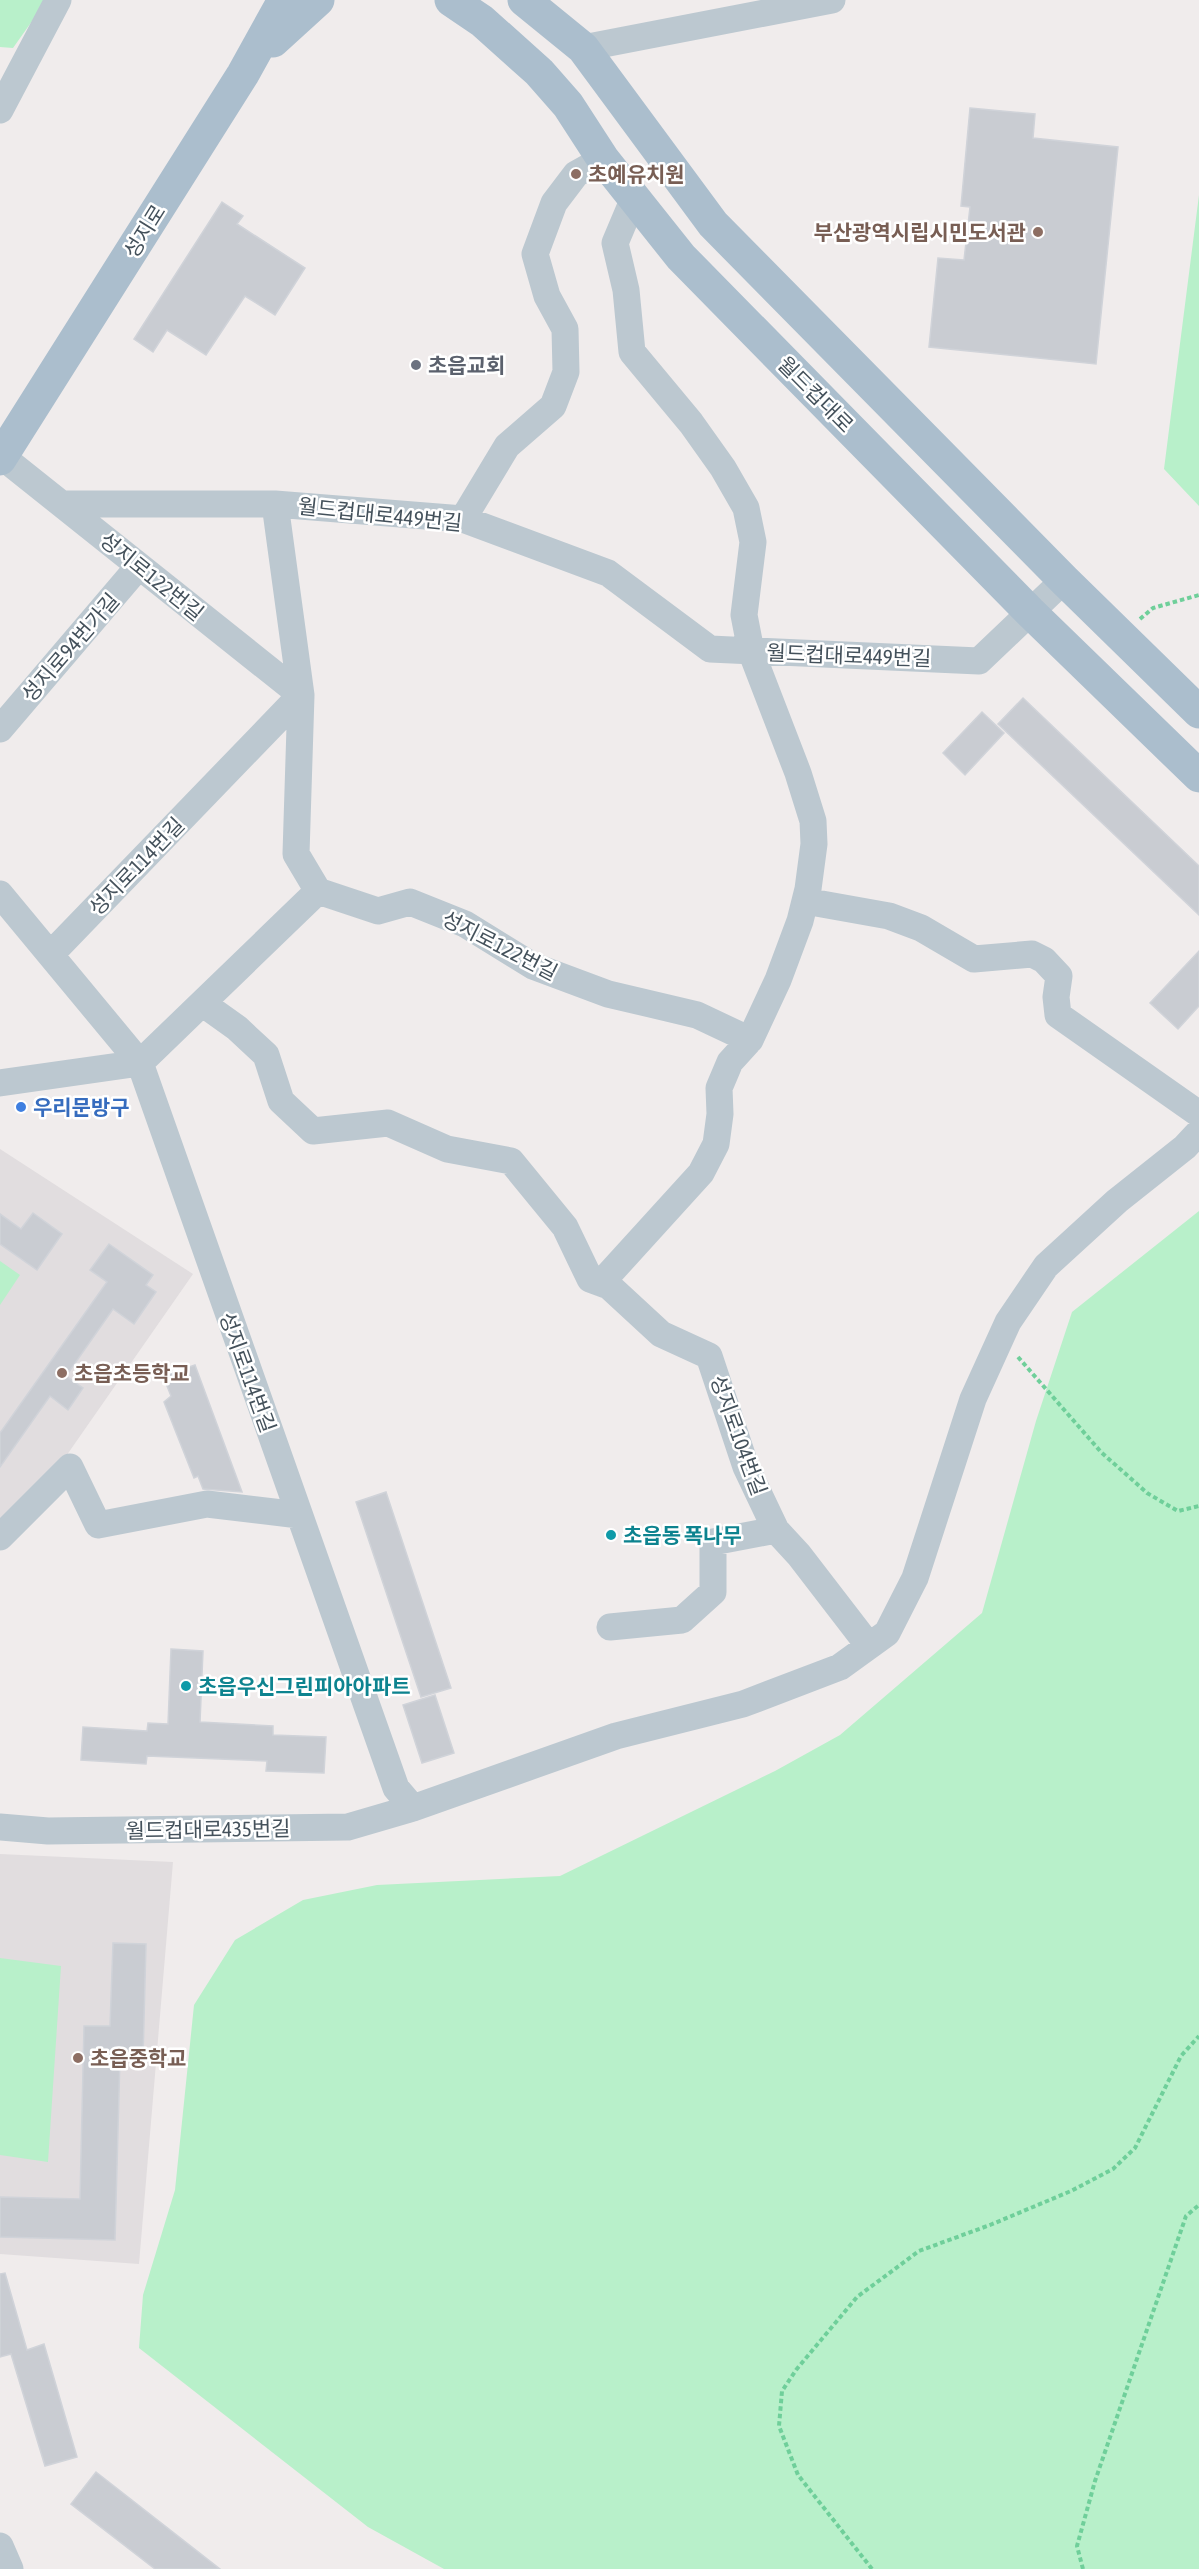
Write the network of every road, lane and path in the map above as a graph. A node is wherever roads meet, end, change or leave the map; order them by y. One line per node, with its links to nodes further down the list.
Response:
1 (58, 0): 10 (street)
2 (284, 0): 9 (main road, 성지로)
3 (318, 0): 9 (main road)
4 (451, 0): 11 (main road, 월드컵대로)
5 (524, 0): 8 (main road)
6 (832, 0): 7 (street)
7 (753, 7): 8 (street)
8 (583, 48): 18 (main road)
9 (243, 74): 13 (main road, 성지로)
10 (0, 110)
11 (603, 159): 12 (main road, 월드컵대로); 16 (street)
12 (634, 198): 20 (main road, 월드컵대로); 22 (street)
13 (1, 457): 14 (street, 성지로122번길)
14 (62, 504): 15 (street, 월드컵대로449번길); 17 (street, 성지로122번길)
15 (275, 504): 16 (street, 월드컵대로449번길); 23 (street)
16 (463, 519): 22 (street, 월드컵대로449번길)
17 (139, 566): 23 (street, 성지로122번길); 25 (street, 성지로94번가길)
18 (1064, 580): 20 (street, 월드컵대로449번길); 21 (main road)
19 (1199, 594): 21 (path)
20 (1030, 612): 22 (street, 월드컵대로449번길); 26 (main road, 월드컵대로)
21 (1120, 635): 24 (main road)
22 (752, 651): 29 (street)
23 (302, 695): 27 (street); 30 (street, 성지로114번길)
24 (1199, 712)
25 (0, 729)
26 (1199, 776)
27 (318, 891): 31 (street); 32 (street, 성지로122번길)
28 (0, 894): 30 (street, 성지로114번길)
29 (805, 901): 32 (street); 35 (street)
30 (51, 954): 33 (street, 성지로114번길)
31 (202, 1003): 33 (street); 37 (street, 성지로104번길)
32 (750, 1040): 37 (street)
33 (140, 1063): 34 (street); 40 (street, 성지로114번길)
34 (0, 1083)
35 (1199, 1114)
36 (1199, 1132): 38 (street, 월드컵대로435번길)
37 (601, 1283): 41 (street, 성지로104번길)
38 (1008, 1322): 39 (path); 44 (street, 월드컵대로435번길)
39 (1199, 1506)
40 (299, 1515): 42 (street); 45 (street, 성지로114번길)
41 (776, 1530): 43 (street); 44 (street, 성지로104번길)
42 (0, 1538)
43 (610, 1627)
44 (869, 1646): 45 (street, 월드컵대로435번길)
45 (412, 1808): 46 (street, 월드컵대로435번길)
46 (0, 1827)
47 (1199, 2036): 51 (path)
48 (1199, 2205): 52 (path)
49 (0, 2546): 50 (street)
50 (10, 2569)
51 (872, 2569)
52 (1083, 2569)

